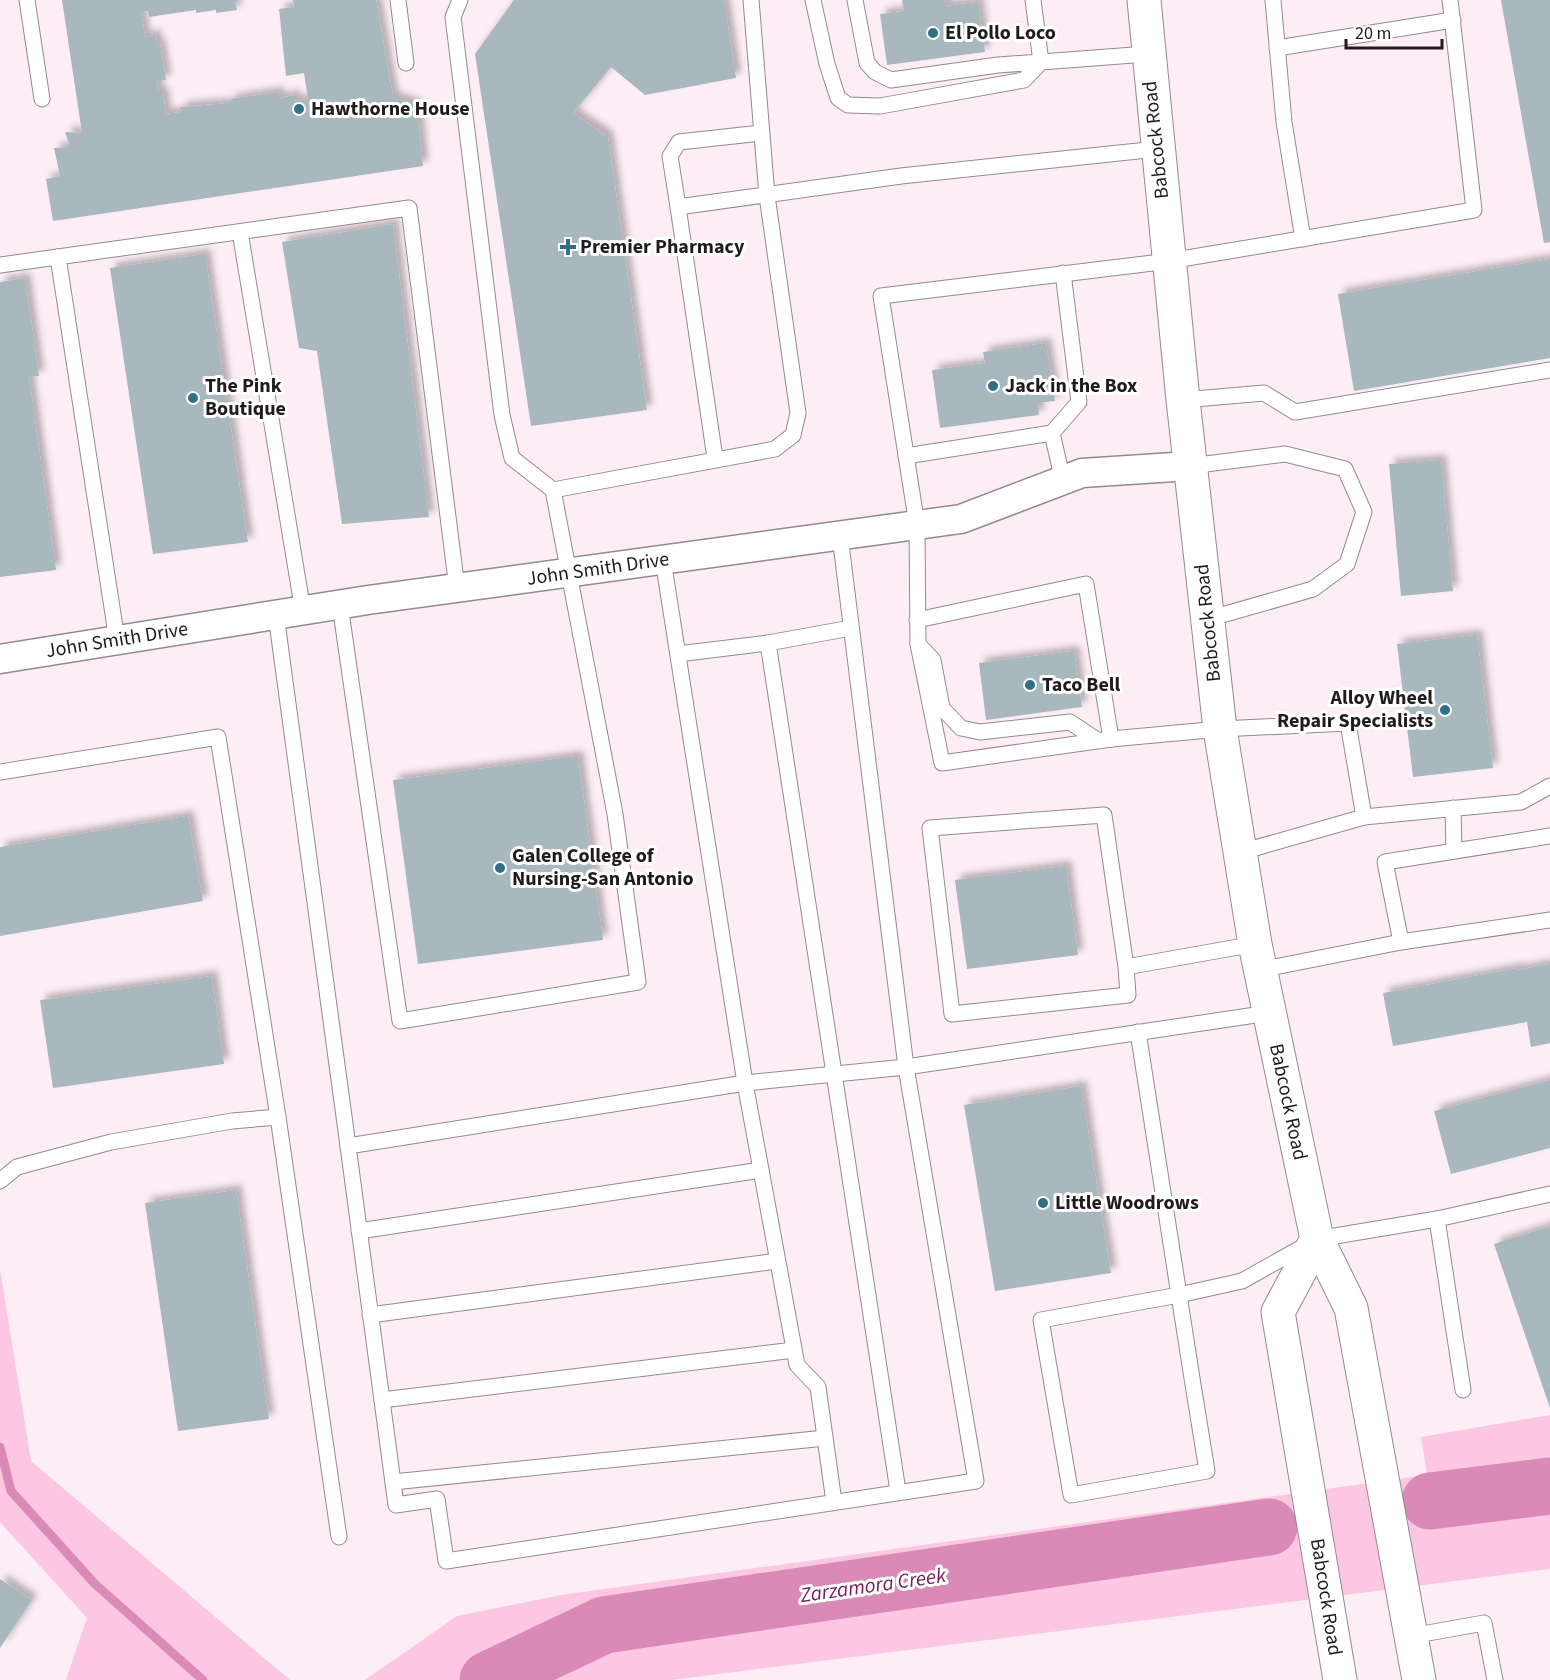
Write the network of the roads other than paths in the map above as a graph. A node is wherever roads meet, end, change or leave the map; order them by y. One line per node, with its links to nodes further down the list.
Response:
1 (27, 0): 16 (lane)
2 (398, 0): 15 (lane)
3 (460, 0): 34 (lane)
4 (751, 0): 17 (lane)
5 (813, 0): 14 (lane)
6 (855, 0): 14 (lane)
7 (1033, 0): 14 (lane)
8 (1146, 0): 13 (main road, Babcock Road)
9 (1273, 0): 12 (lane)
10 (1450, 0): 11 (lane)
11 (1453, 20): 12 (lane); 22 (lane)
12 (1277, 48): 22 (lane)
13 (1147, 54): 14 (lane); 18 (main road, Babcock Road)
14 (1041, 62)
15 (406, 63)
16 (42, 99)
17 (761, 133): 19 (lane); 20 (lane)
18 (1157, 149): 19 (lane); 24 (main road, Babcock Road)
19 (766, 196): 20 (lane); 31 (lane)
20 (678, 207): 31 (lane)
21 (240, 232): 23 (lane); 39 (lane); 41 (lane)
22 (1303, 239): 24 (lane)
23 (58, 257): 25 (lane); 46 (lane)
24 (1168, 261): 26 (lane); 28 (main road, Babcock Road)
25 (0, 265)
26 (1063, 273): 29 (lane); 30 (lane)
27 (1550, 370): 28 (lane)
28 (1183, 400): 32 (main road, Babcock Road)
29 (1052, 433): 30 (lane); 33 (lane)
30 (906, 456): 35 (lane)
31 (715, 458): 34 (lane)
32 (1190, 466): 33 (street, John Smith Drive); 43 (main road, Babcock Road); 43 (lane)
33 (1063, 481): 35 (street, John Smith Drive)
34 (553, 490): 38 (lane)
35 (917, 525): 36 (street, John Smith Drive); 44 (lane)
36 (840, 536): 37 (street, John Smith Drive); 45 (lane)
37 (663, 560): 38 (street, John Smith Drive); 49 (lane)
38 (569, 573): 39 (street, John Smith Drive); 40 (lane)
39 (458, 588): 40 (street, John Smith Drive)
40 (340, 605): 41 (street, John Smith Drive)
41 (303, 611): 42 (street, John Smith Drive)
42 (276, 615): 46 (street, John Smith Drive); 72 (lane)
43 (1208, 619): 51 (main road, Babcock Road)
44 (917, 620): 48 (lane); 52 (lane)
45 (851, 628): 47 (lane); 68 (lane)
46 (117, 640): 50 (street, John Smith Drive)
47 (768, 643): 49 (lane); 69 (lane)
48 (918, 644): 52 (lane); 52 (lane)
49 (678, 654): 70 (lane)
50 (0, 659)
51 (1220, 729): 52 (lane); 58 (lane); 61 (main road, Babcock Road)
52 (1104, 739)
53 (0, 772): 71 (lane)
54 (1550, 786): 56 (lane)
55 (1550, 797): 56 (lane)
56 (1521, 802): 57 (lane)
57 (1454, 808): 58 (lane); 60 (lane)
58 (1364, 817): 61 (lane)
59 (1550, 836): 60 (lane)
60 (1454, 851): 63 (lane)
61 (1240, 852): 64 (main road, Babcock Road)
62 (1550, 920): 63 (lane)
63 (1401, 942): 64 (lane)
64 (1257, 957): 65 (lane); 66 (main road, Babcock Road)
65 (1126, 967): 65 (lane)
66 (1269, 1013): 67 (lane); 78 (main road, Babcock Road)
67 (1138, 1032): 68 (lane); 80 (lane)
68 (906, 1067): 69 (lane); 87 (lane)
69 (833, 1074): 70 (lane); 87 (lane)
70 (745, 1083): 72 (lane); 73 (lane)
71 (278, 1117): 74 (lane); 89 (lane)
72 (348, 1146): 77 (lane)
73 (761, 1170): 77 (lane); 79 (lane)
74 (0, 1181)
75 (1550, 1194): 76 (lane)
76 (1437, 1219): 78 (lane); 83 (lane)
77 (359, 1231): 81 (lane)
78 (1317, 1239): 80 (lane); 90 (main road, Babcock Road); 91 (main road, Babcock Road)
79 (777, 1261): 81 (lane); 82 (lane)
80 (1179, 1295): 80 (lane)
81 (370, 1315): 84 (lane)
82 (794, 1350): 84 (lane); 85 (lane)
83 (1463, 1390)
84 (382, 1400): 86 (lane)
85 (825, 1438): 86 (lane); 88 (lane)
86 (393, 1482): 88 (lane)
87 (897, 1491): 88 (lane)
88 (834, 1503)
89 (339, 1537)
90 (1411, 1636): 92 (main road, Babcock Road); 93 (lane)
91 (1340, 1680)
92 (1419, 1680)
93 (1495, 1680)

